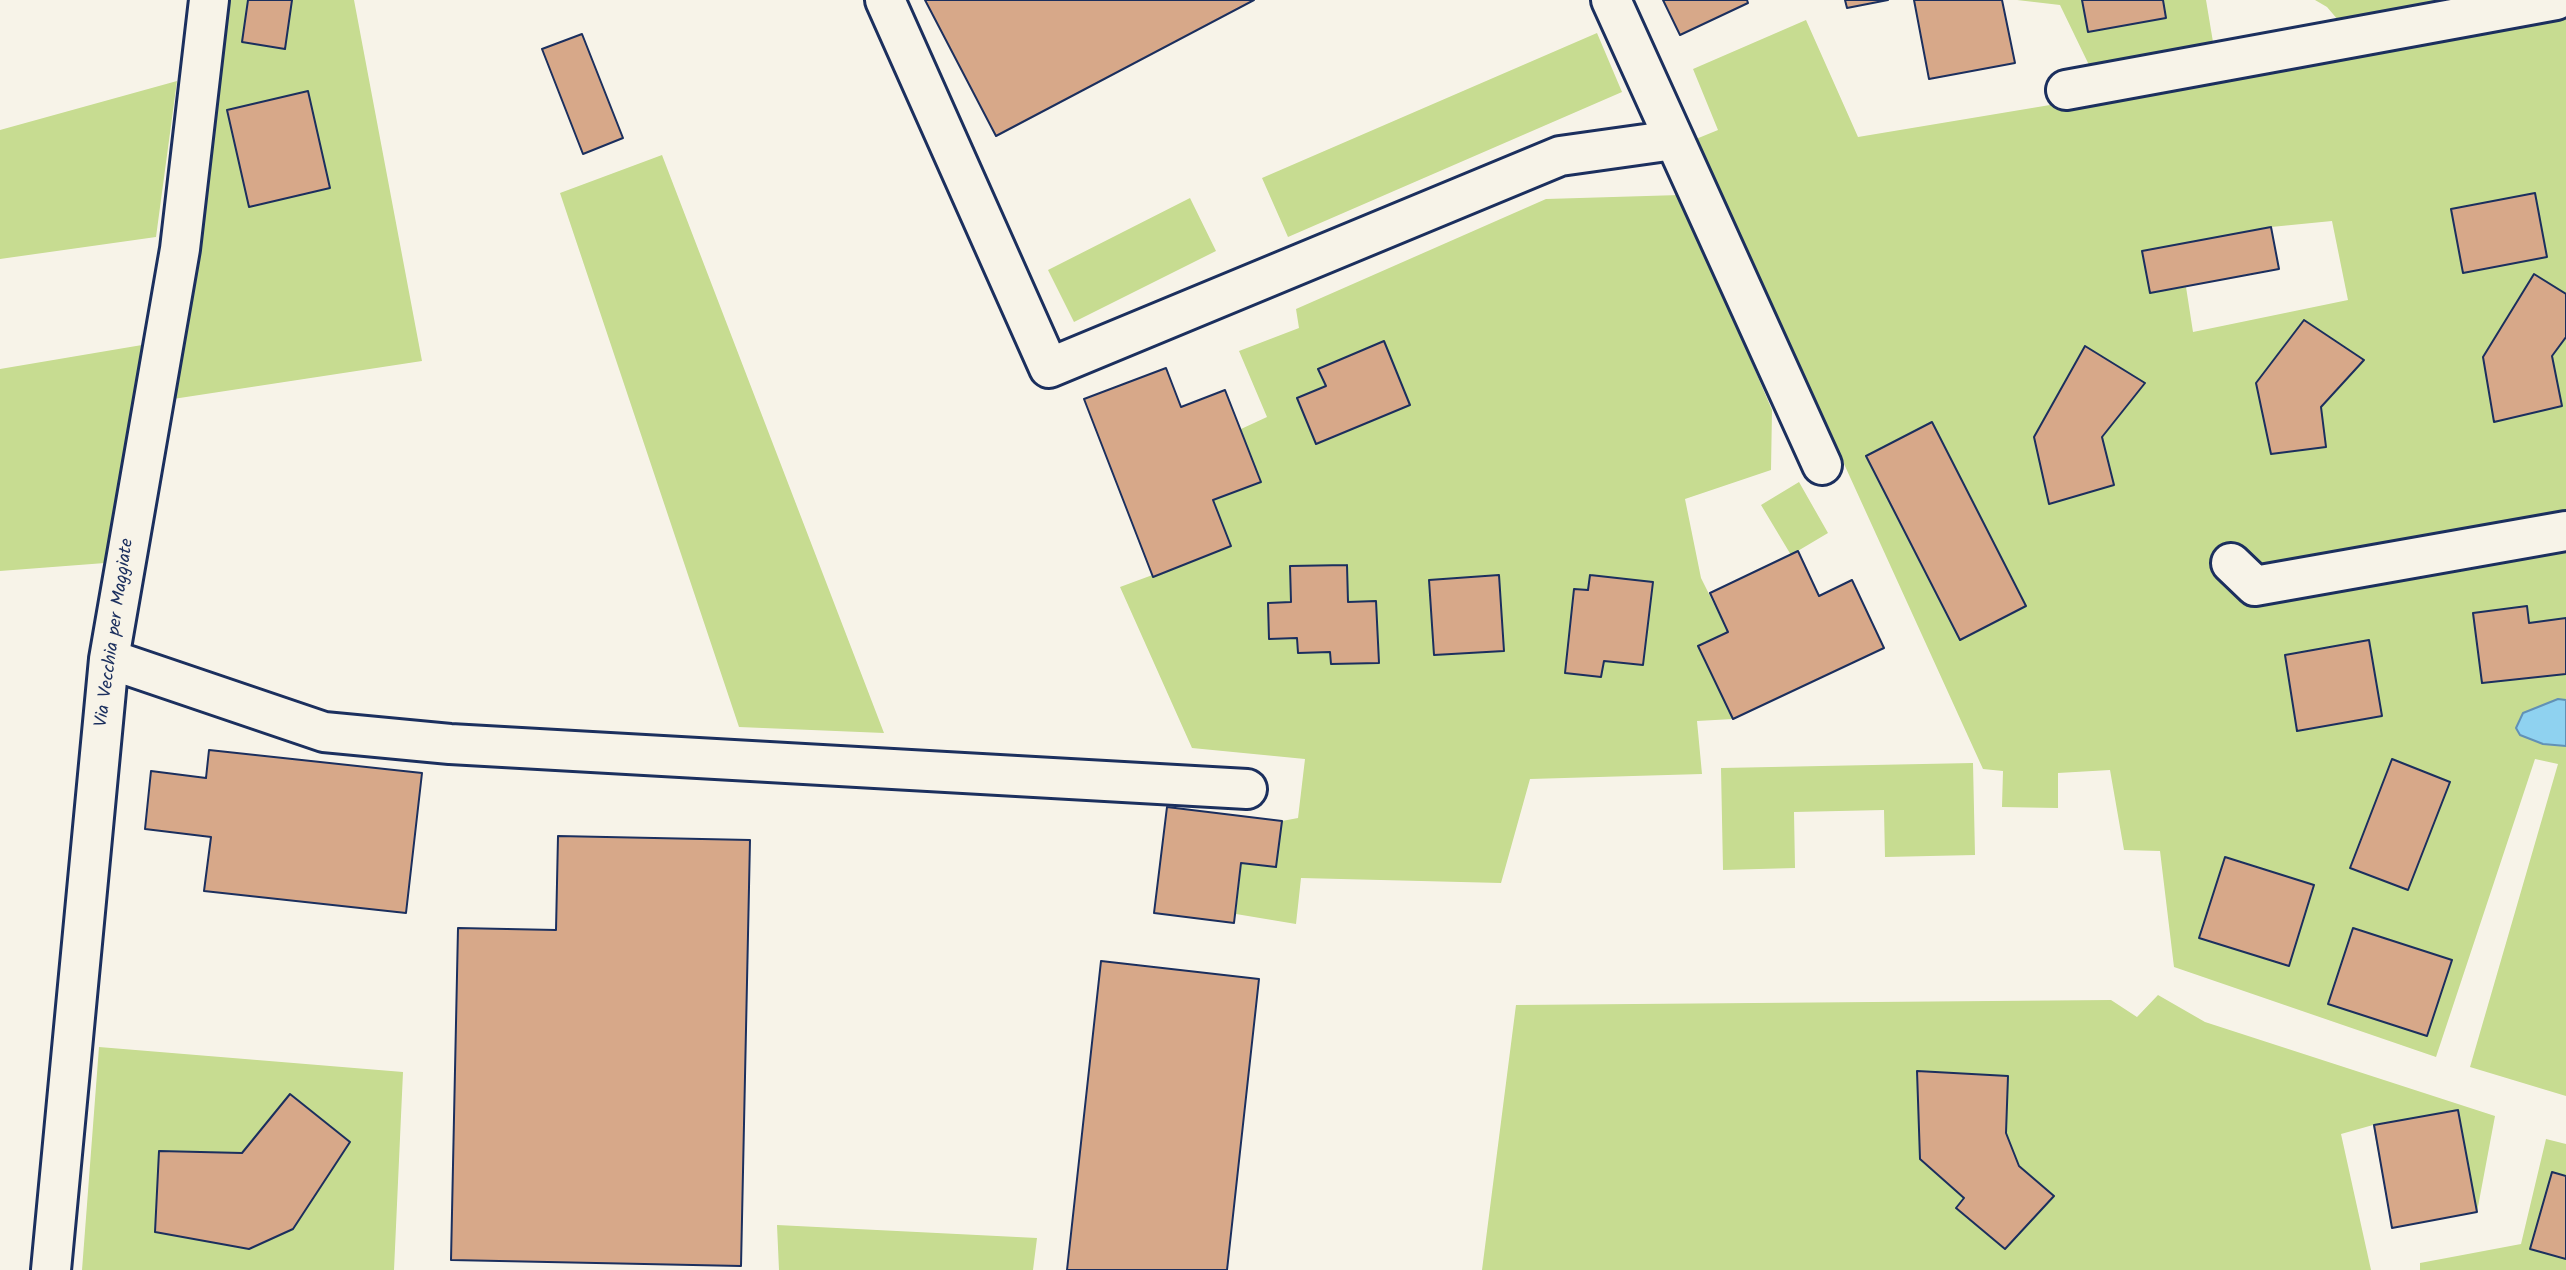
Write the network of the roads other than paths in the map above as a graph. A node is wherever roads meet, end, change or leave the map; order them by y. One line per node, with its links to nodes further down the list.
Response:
1 (209, 0): 10 (street, Via Vecchia per Maggiate)
2 (885, 0): 6 (street)
3 (1611, 0): 6 (street)
4 (2556, 0): 5 (street)
5 (2066, 90)
6 (1674, 140): 7 (street)
7 (1822, 465)
8 (2566, 531): 9 (street)
9 (2231, 563)
10 (109, 659): 11 (street); 12 (street, Via Vecchia per Maggiate)
11 (1247, 789)
12 (51, 1270)

